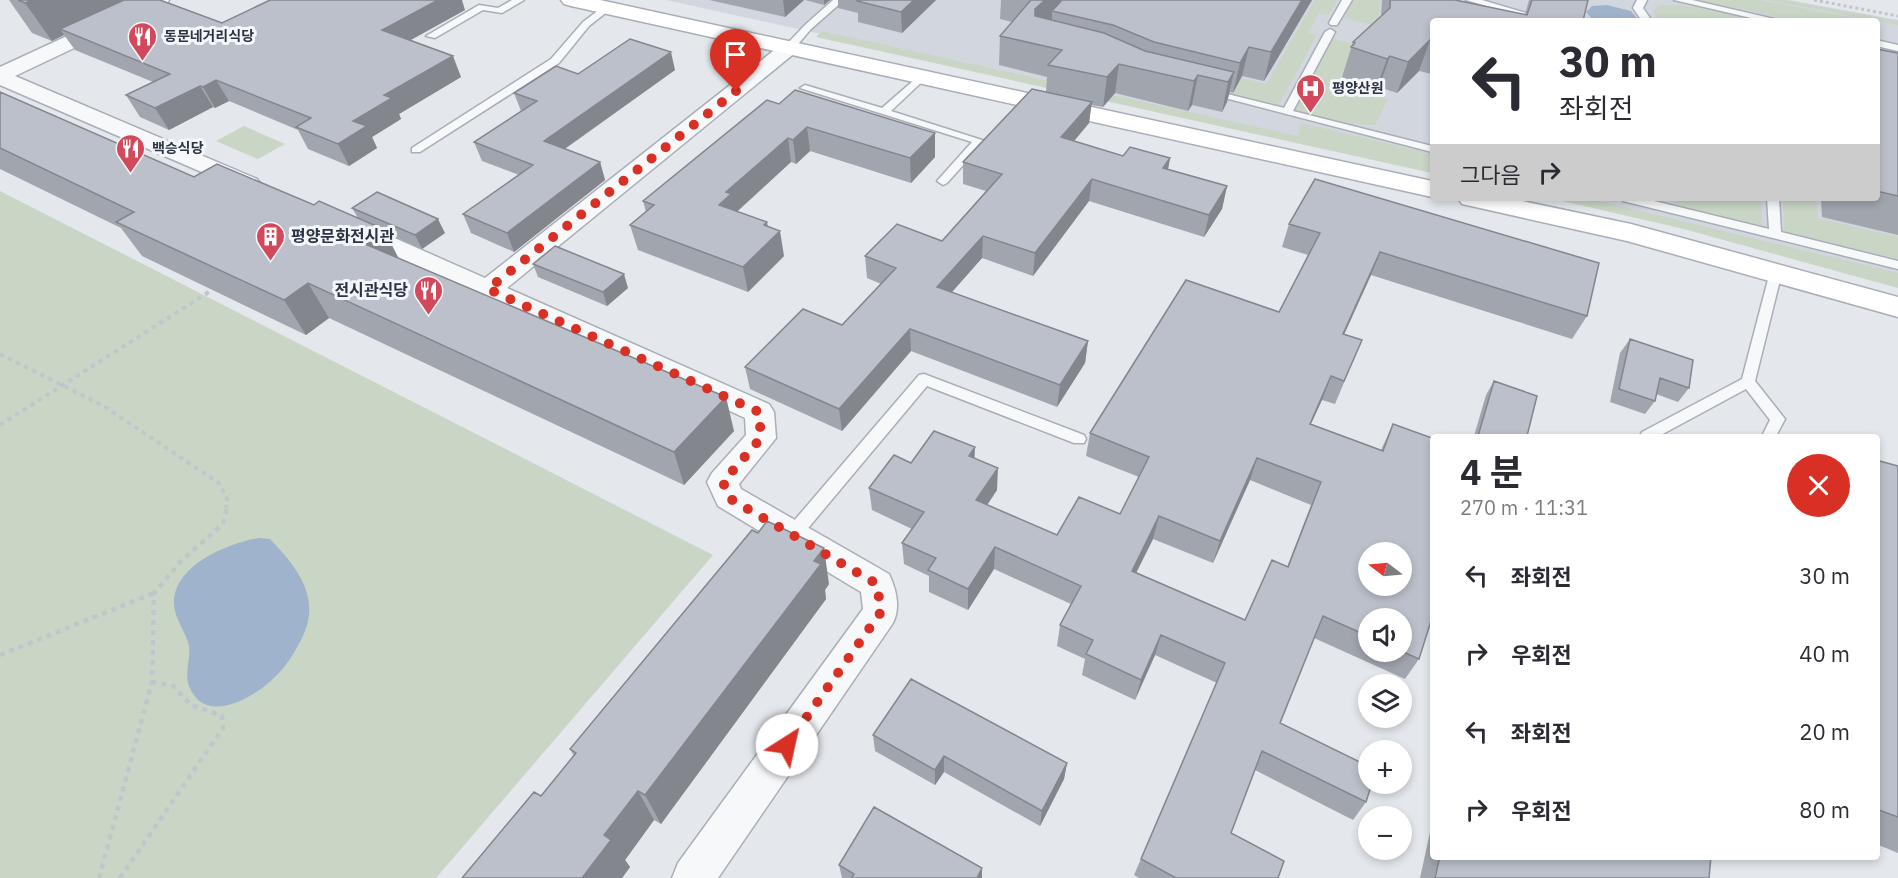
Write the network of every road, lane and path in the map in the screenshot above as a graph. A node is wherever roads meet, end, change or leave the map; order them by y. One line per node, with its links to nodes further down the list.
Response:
1 (160, 0): 19 (street)
2 (519, 0): 15 (lane)
3 (571, 0): 10 (street)
4 (839, 0): 17 (lane)
5 (1347, 0): 24 (lane)
6 (1471, 0): 11 (lane)
7 (1642, 0): 13 (lane)
8 (1679, 0): 14 (lane)
9 (1814, 0): 12 (path)
10 (607, 8): 17 (street); 26 (lane)
11 (1524, 14)
12 (1898, 16)
13 (1645, 18)
14 (1760, 18)
15 (431, 36)
16 (1880, 44): 18 (lane)
17 (789, 48): 20 (street); 37 (street)
18 (1898, 48)
19 (0, 76): 29 (street)
20 (921, 77): 23 (lane); 28 (street)
21 (805, 88): 23 (lane)
22 (1200, 90): 24 (lane)
23 (884, 112): 27 (lane)
24 (1287, 112): 25 (lane)
25 (1430, 148)
26 (416, 150)
27 (943, 181)
28 (1430, 189)
29 (271, 193)
30 (1485, 201): 36 (street)
31 (1639, 201): 34 (lane)
32 (1773, 201): 34 (lane)
33 (336, 222): 37 (street)
34 (1775, 235): 35 (lane)
35 (1898, 265)
36 (1776, 272): 39 (street); 41 (lane)
37 (488, 289): 47 (street)
38 (212, 290): 42 (path)
39 (1898, 307)
40 (0, 354): 42 (path)
41 (1748, 382): 44 (lane); 45 (lane)
42 (64, 384): 43 (path); 48 (path)
43 (0, 425)
44 (1651, 434)
45 (1770, 434)
46 (1079, 439): 47 (lane)
47 (793, 534): 53 (street)
48 (154, 593): 49 (path); 50 (path)
49 (0, 655)
50 (152, 682): 51 (path); 52 (path)
51 (99, 878)
52 (120, 878)
53 (693, 878)

